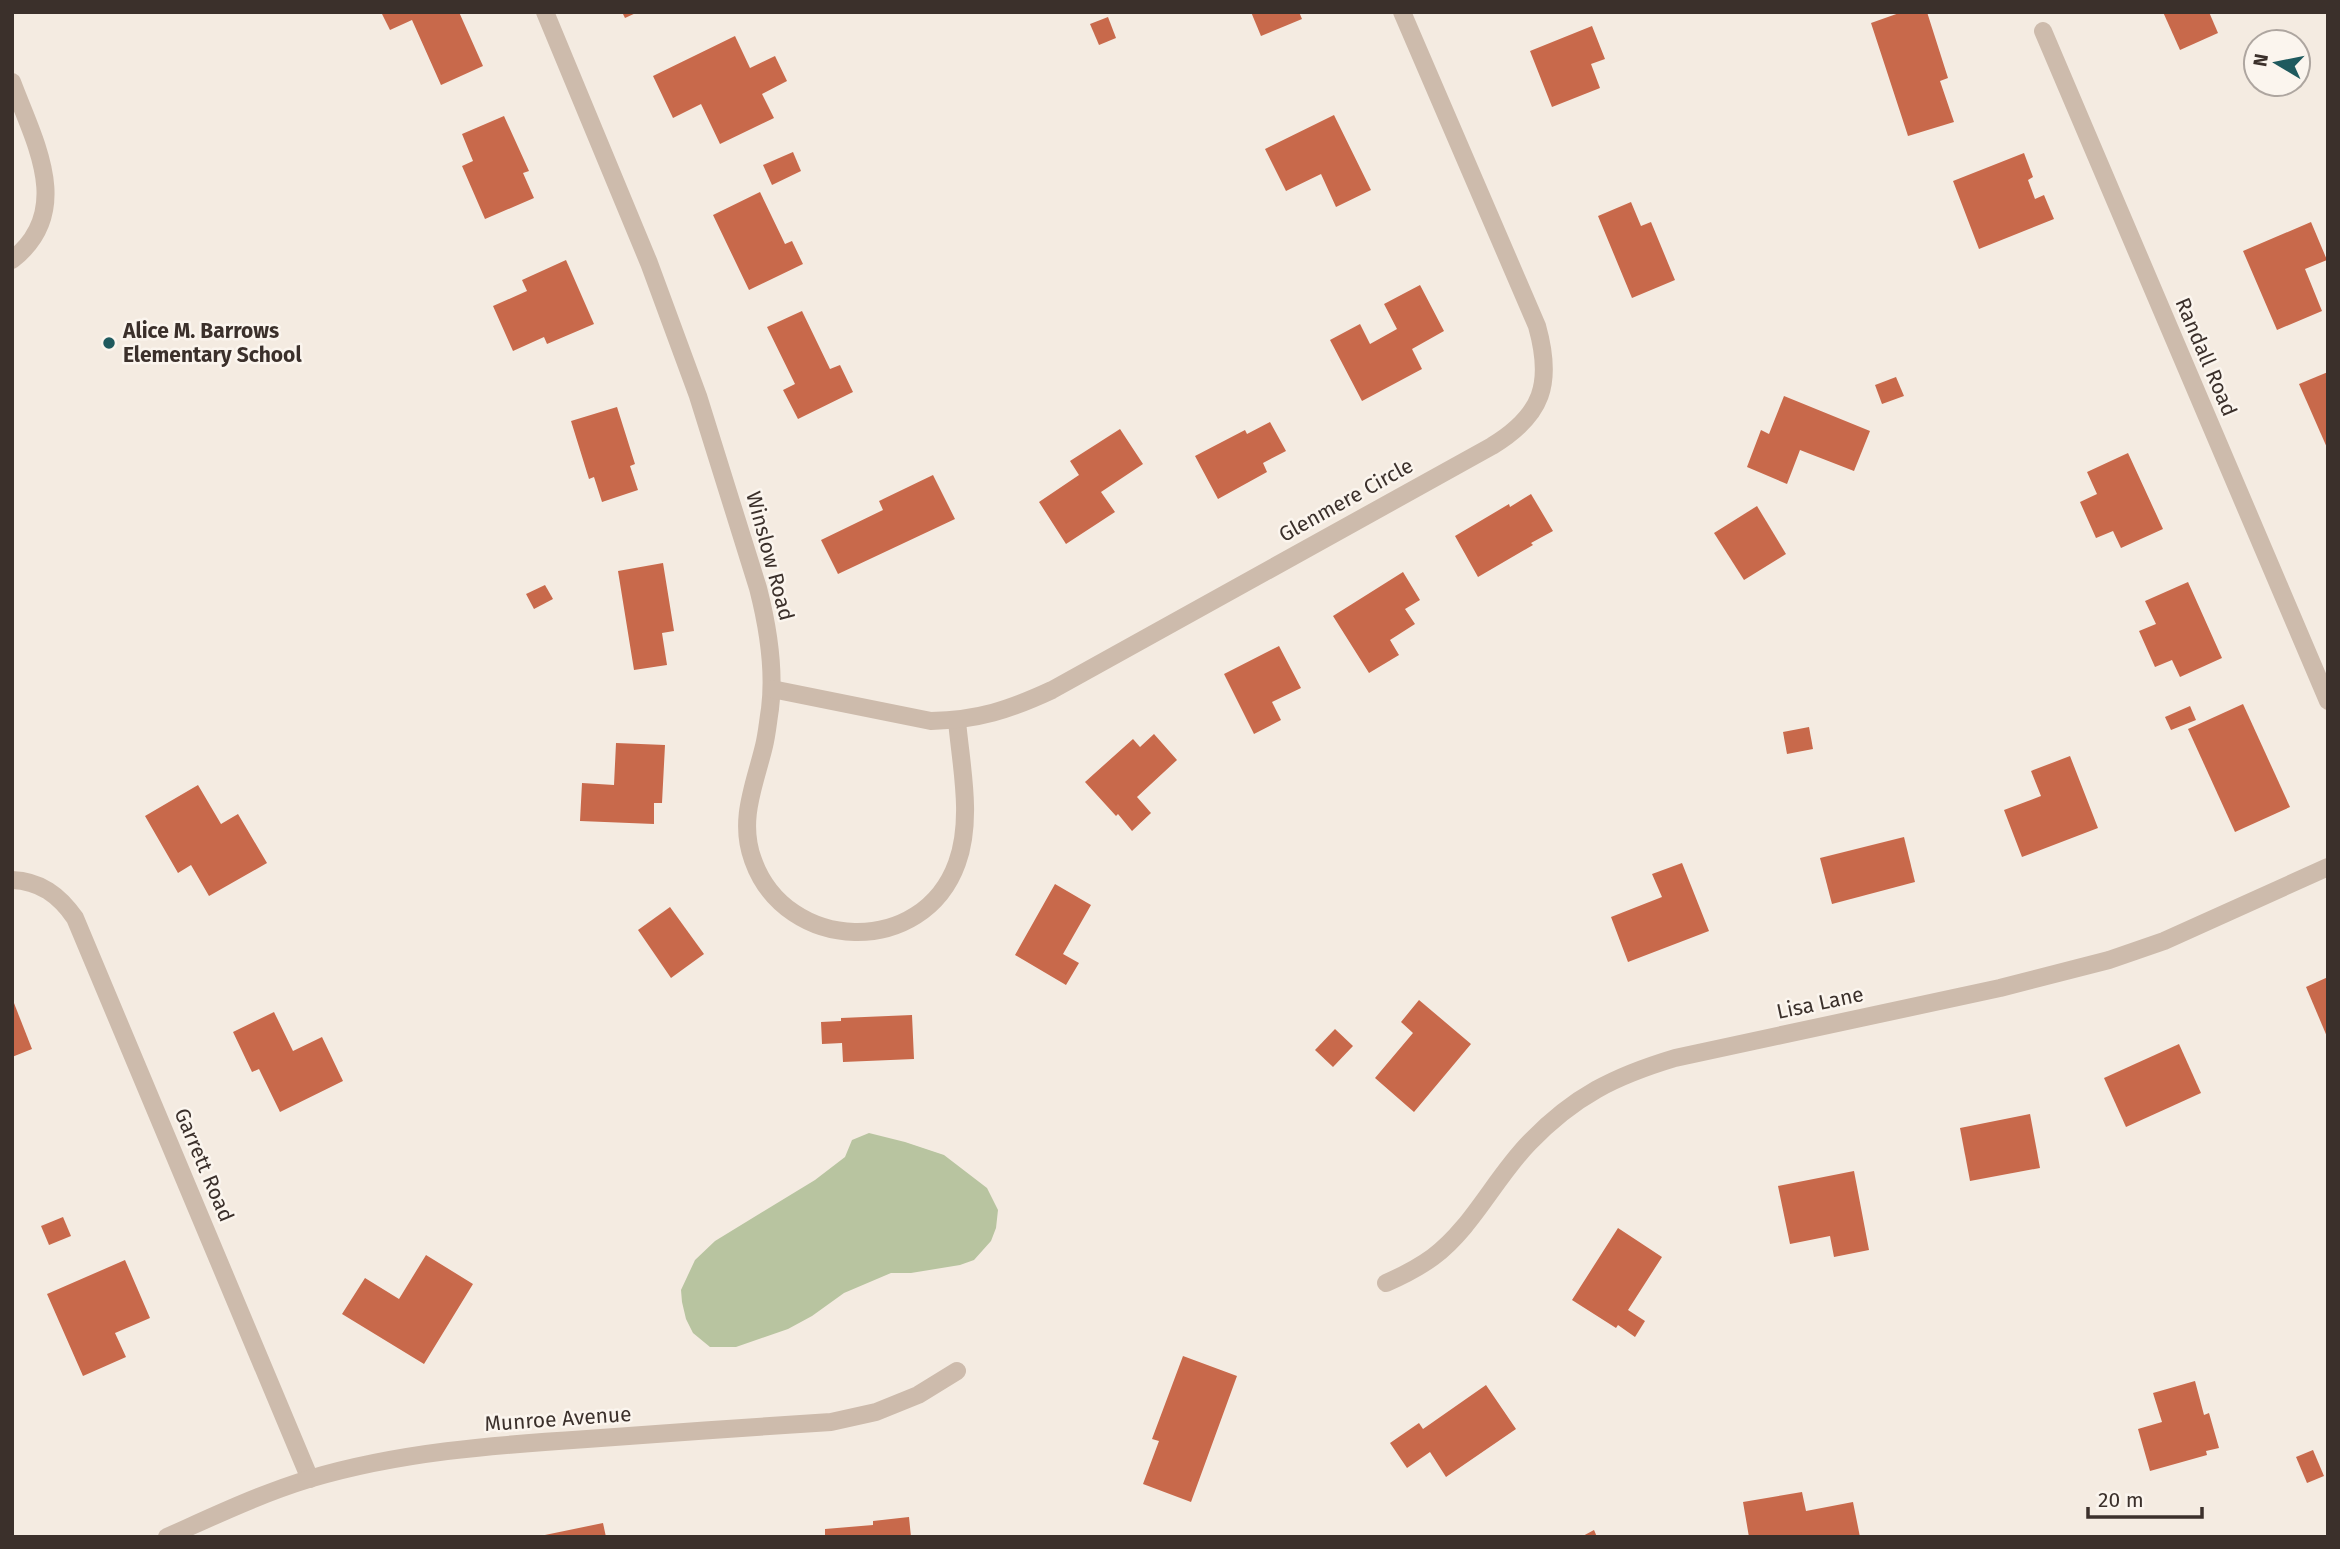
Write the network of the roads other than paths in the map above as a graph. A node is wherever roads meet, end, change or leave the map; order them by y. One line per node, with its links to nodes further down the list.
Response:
1 (545, 12): 6 (street, Winslow Road)
2 (1402, 12): 8 (street, Glenmere Circle)
3 (2043, 31): 7 (street, Randall Road)
4 (12, 82): 5 (street)
5 (12, 260)
6 (772, 689): 8 (street, Glenmere Circle); 8 (street, Winslow Road)
7 (2328, 701)
8 (957, 721)
9 (2328, 867): 11 (street, Lisa Lane)
10 (12, 880): 13 (street, Garrett Road)
11 (1386, 1283)
12 (957, 1371): 13 (street, Munroe Avenue)
13 (310, 1479): 14 (street, Munroe Avenue)
14 (168, 1536)

